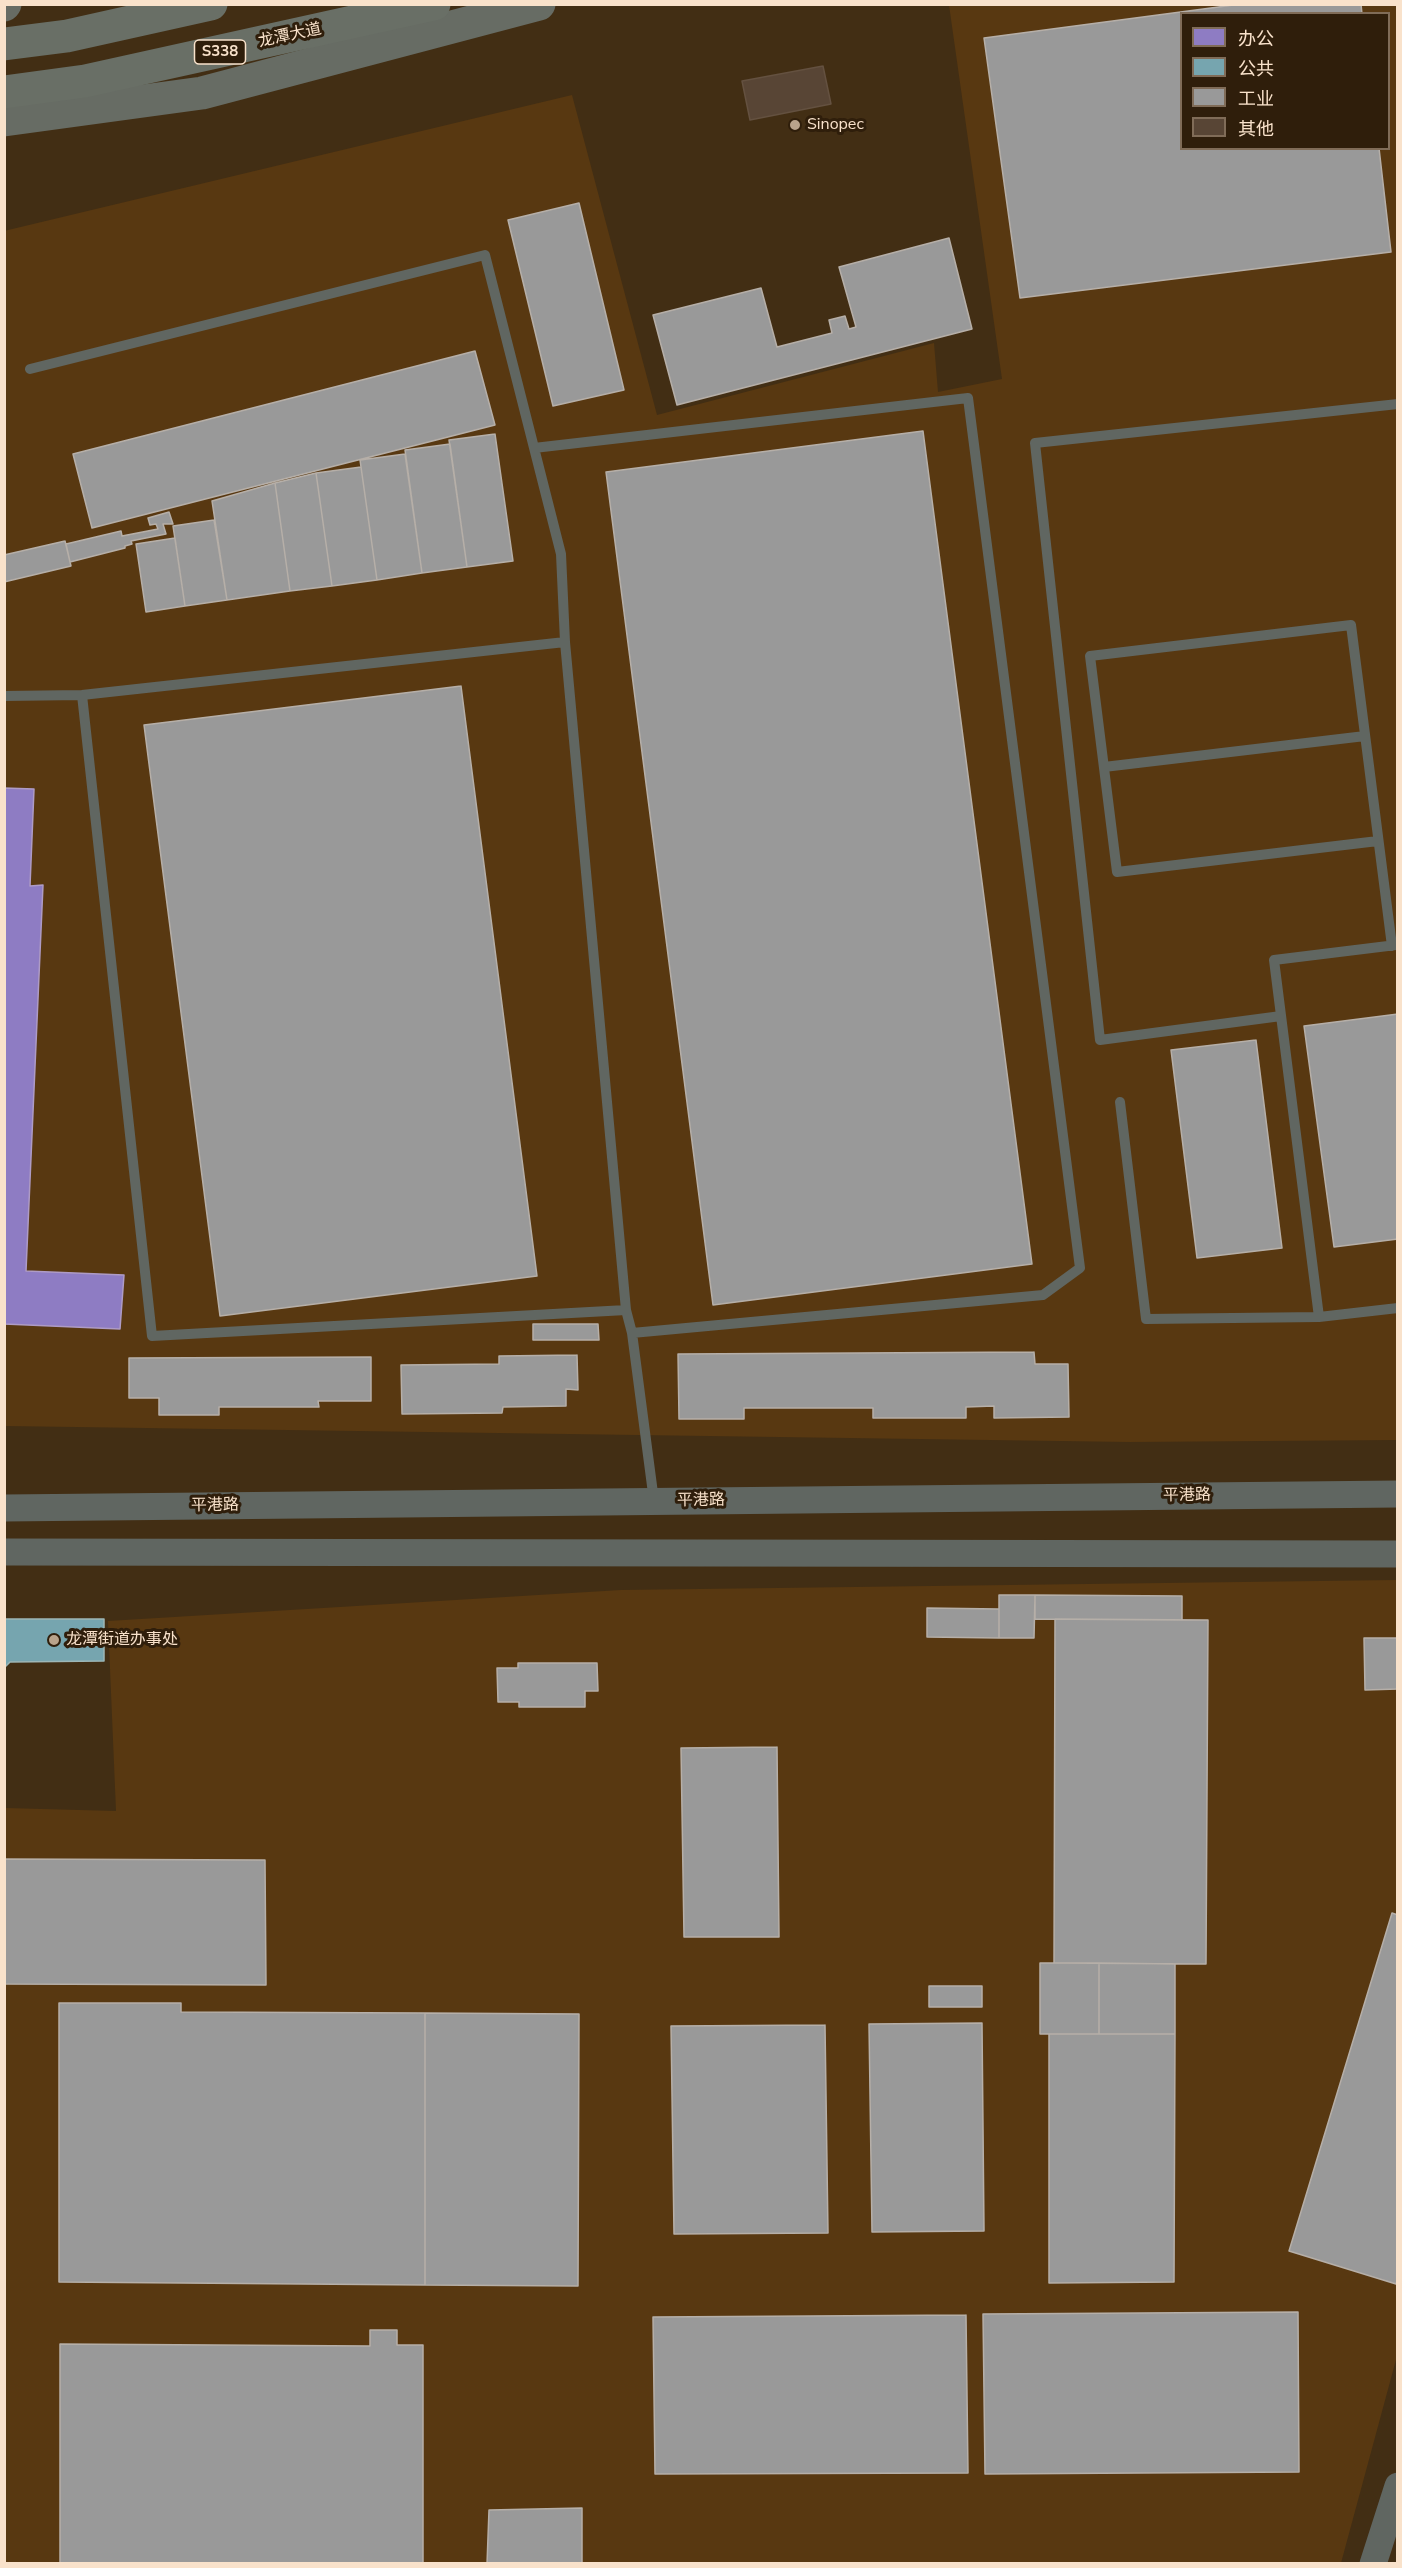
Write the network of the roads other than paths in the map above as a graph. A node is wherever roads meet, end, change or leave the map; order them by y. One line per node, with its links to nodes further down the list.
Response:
1 (211, 4): 4 (highway)
2 (434, 4): 5 (highway, 龙潭大道 / S338)
3 (539, 4): 5 (main road)
4 (4, 44)
5 (6, 113)
6 (30, 369): 8 (lane)
7 (1398, 404): 16 (lane)
8 (534, 448): 9 (lane); 21 (lane)
9 (565, 642): 10 (lane); 19 (lane)
10 (82, 695): 11 (lane); 19 (lane)
11 (4, 696)
12 (1365, 736): 13 (lane); 13 (lane); 14 (lane)
13 (1104, 767): 14 (lane)
14 (1378, 841): 15 (lane)
15 (1395, 946): 16 (lane)
16 (1281, 1016): 20 (lane)
17 (1120, 1102): 20 (lane)
18 (1398, 1308): 20 (lane)
19 (626, 1310): 21 (lane)
20 (1319, 1317)
21 (632, 1334): 23 (lane)
22 (1398, 1494): 23 (street, 平港路)
23 (654, 1502): 24 (street, 平港路)
24 (4, 1508)
25 (4, 1552): 26 (street)
26 (1398, 1554)
27 (1398, 2487): 28 (street)
28 (1373, 2564)

